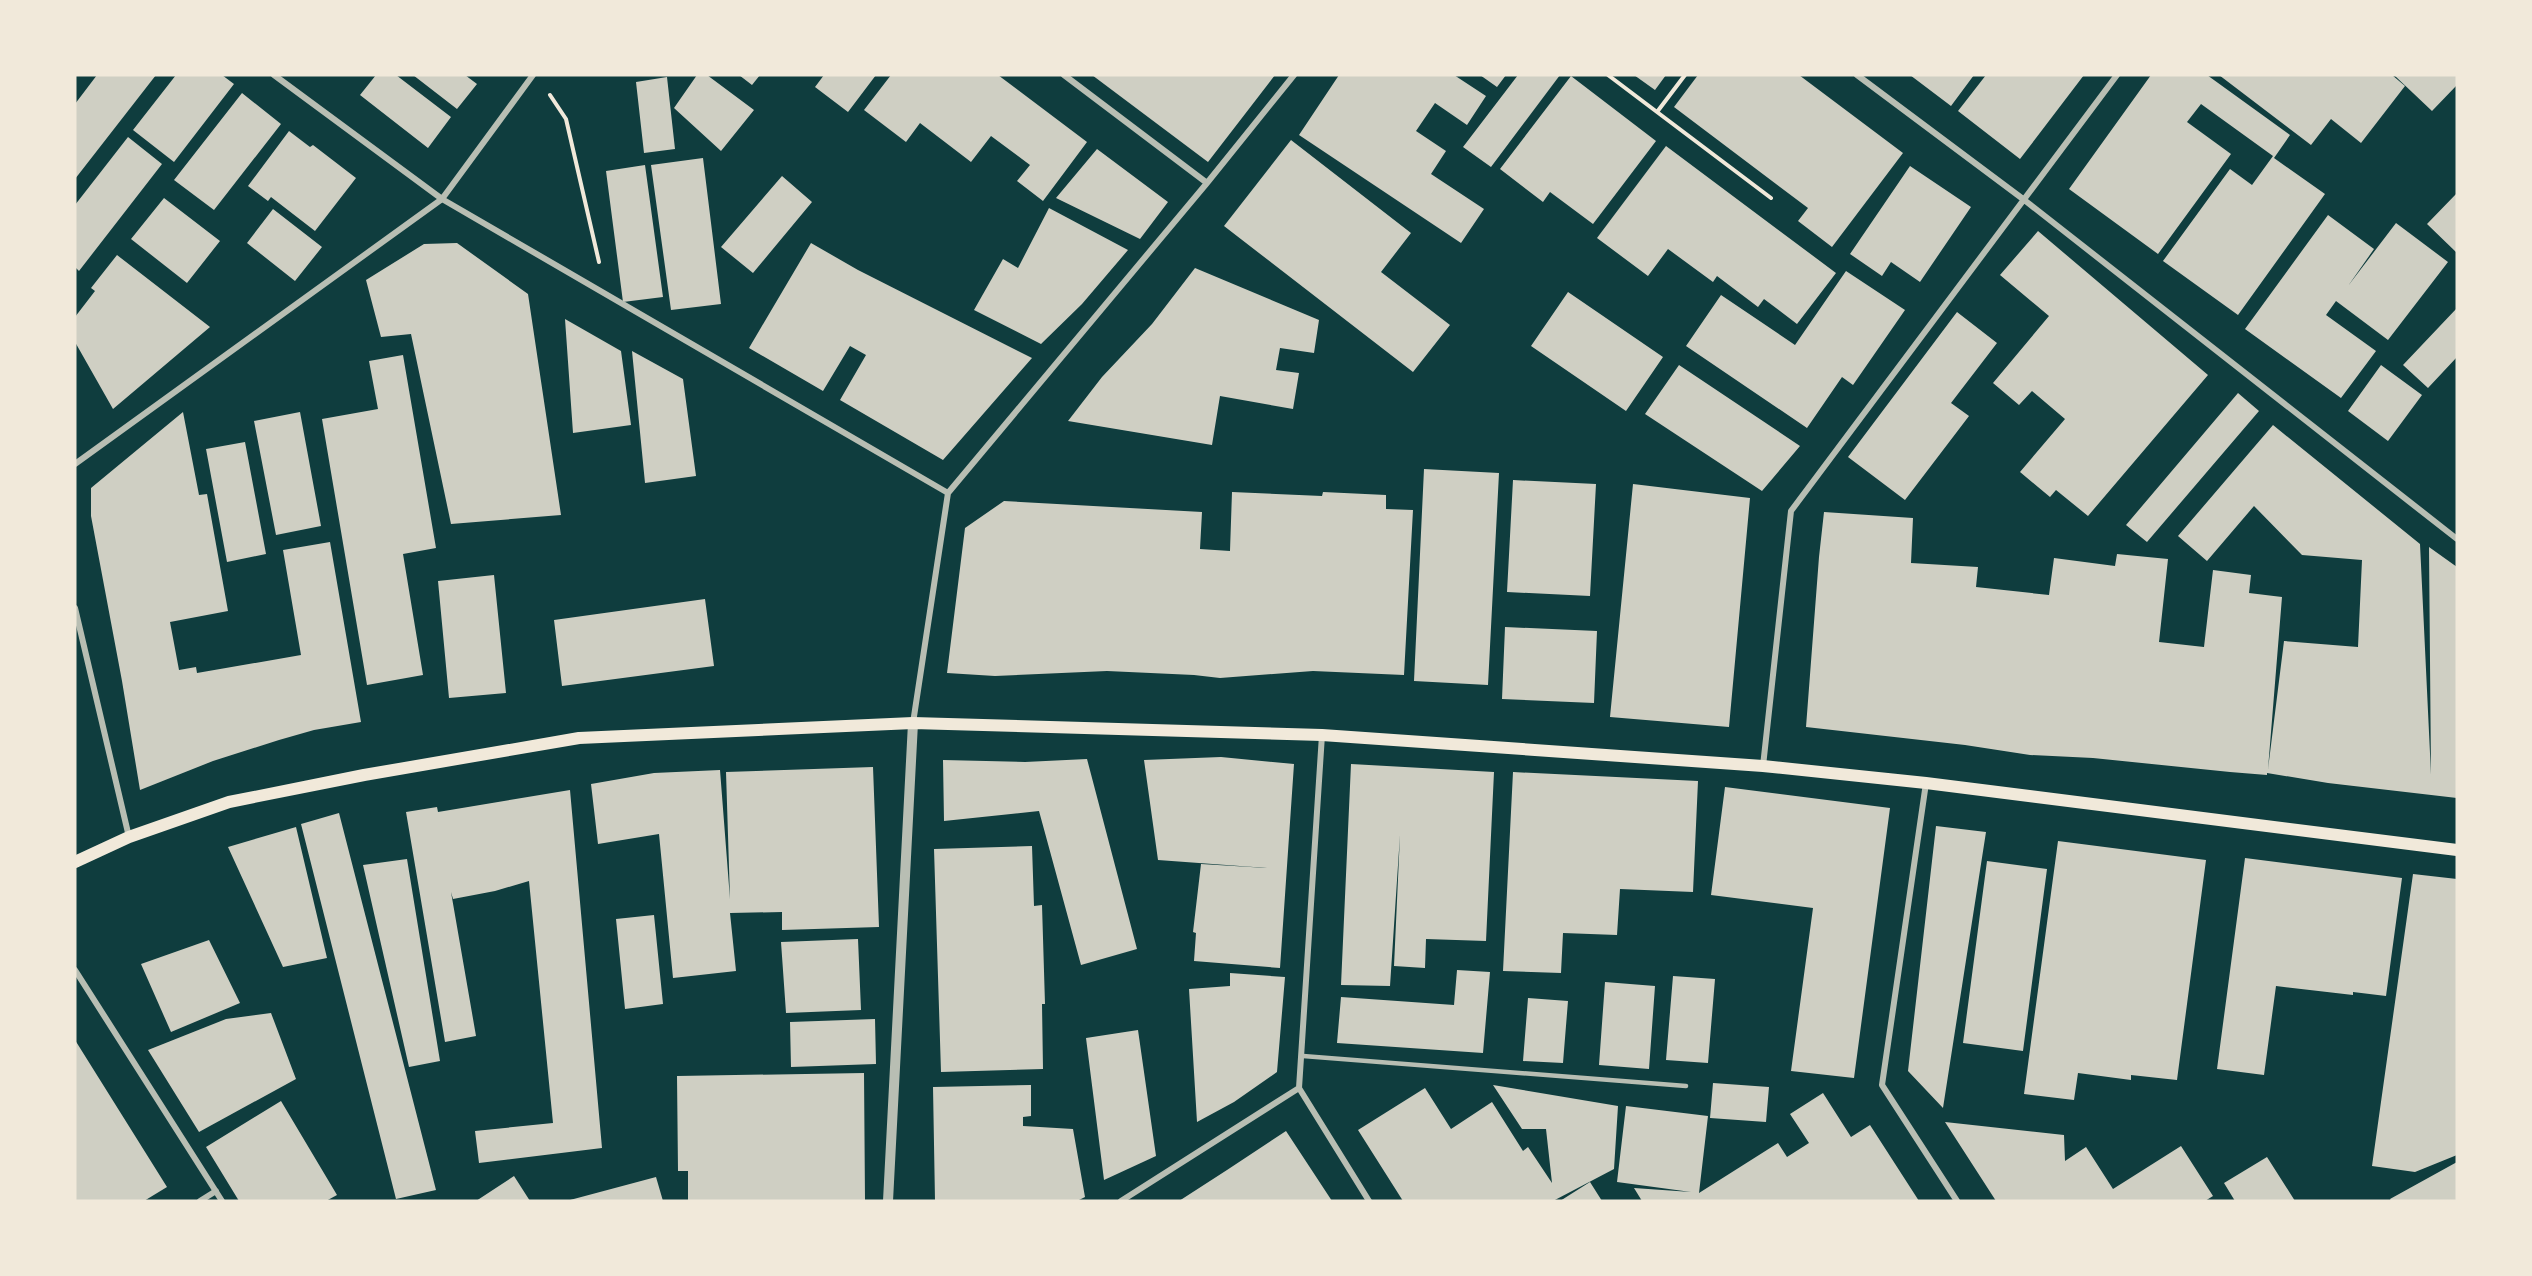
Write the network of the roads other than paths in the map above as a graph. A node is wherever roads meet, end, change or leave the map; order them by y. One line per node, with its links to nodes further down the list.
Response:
1 (274, 75): 8 (street)
2 (533, 75): 8 (street)
3 (1064, 75): 7 (street)
4 (1294, 75): 7 (street)
5 (1857, 75): 9 (street)
6 (2117, 75): 9 (street)
7 (1207, 183): 11 (street)
8 (442, 199): 10 (street); 11 (street)
9 (2022, 199): 12 (street); 16 (street)
10 (75, 464)
11 (948, 493): 14 (street)
12 (2457, 539)
13 (75, 608): 18 (street)
14 (914, 723): 15 (main road); 18 (main road); 28 (street)
15 (1322, 735): 16 (main road); 22 (street)
16 (1763, 766): 17 (main road)
17 (1926, 783): 19 (main road); 31 (street)
18 (129, 837): 20 (main road)
19 (2457, 850)
20 (75, 862)
21 (75, 970): 25 (street)
22 (1302, 1056): 23 (lane); 24 (street)
23 (1686, 1086)
24 (1299, 1088): 29 (street); 30 (street)
25 (216, 1191): 26 (street); 27 (street)
26 (200, 1201)
27 (222, 1201)
28 (888, 1201)
29 (1121, 1201)
30 (1369, 1201)
31 (1957, 1201)

